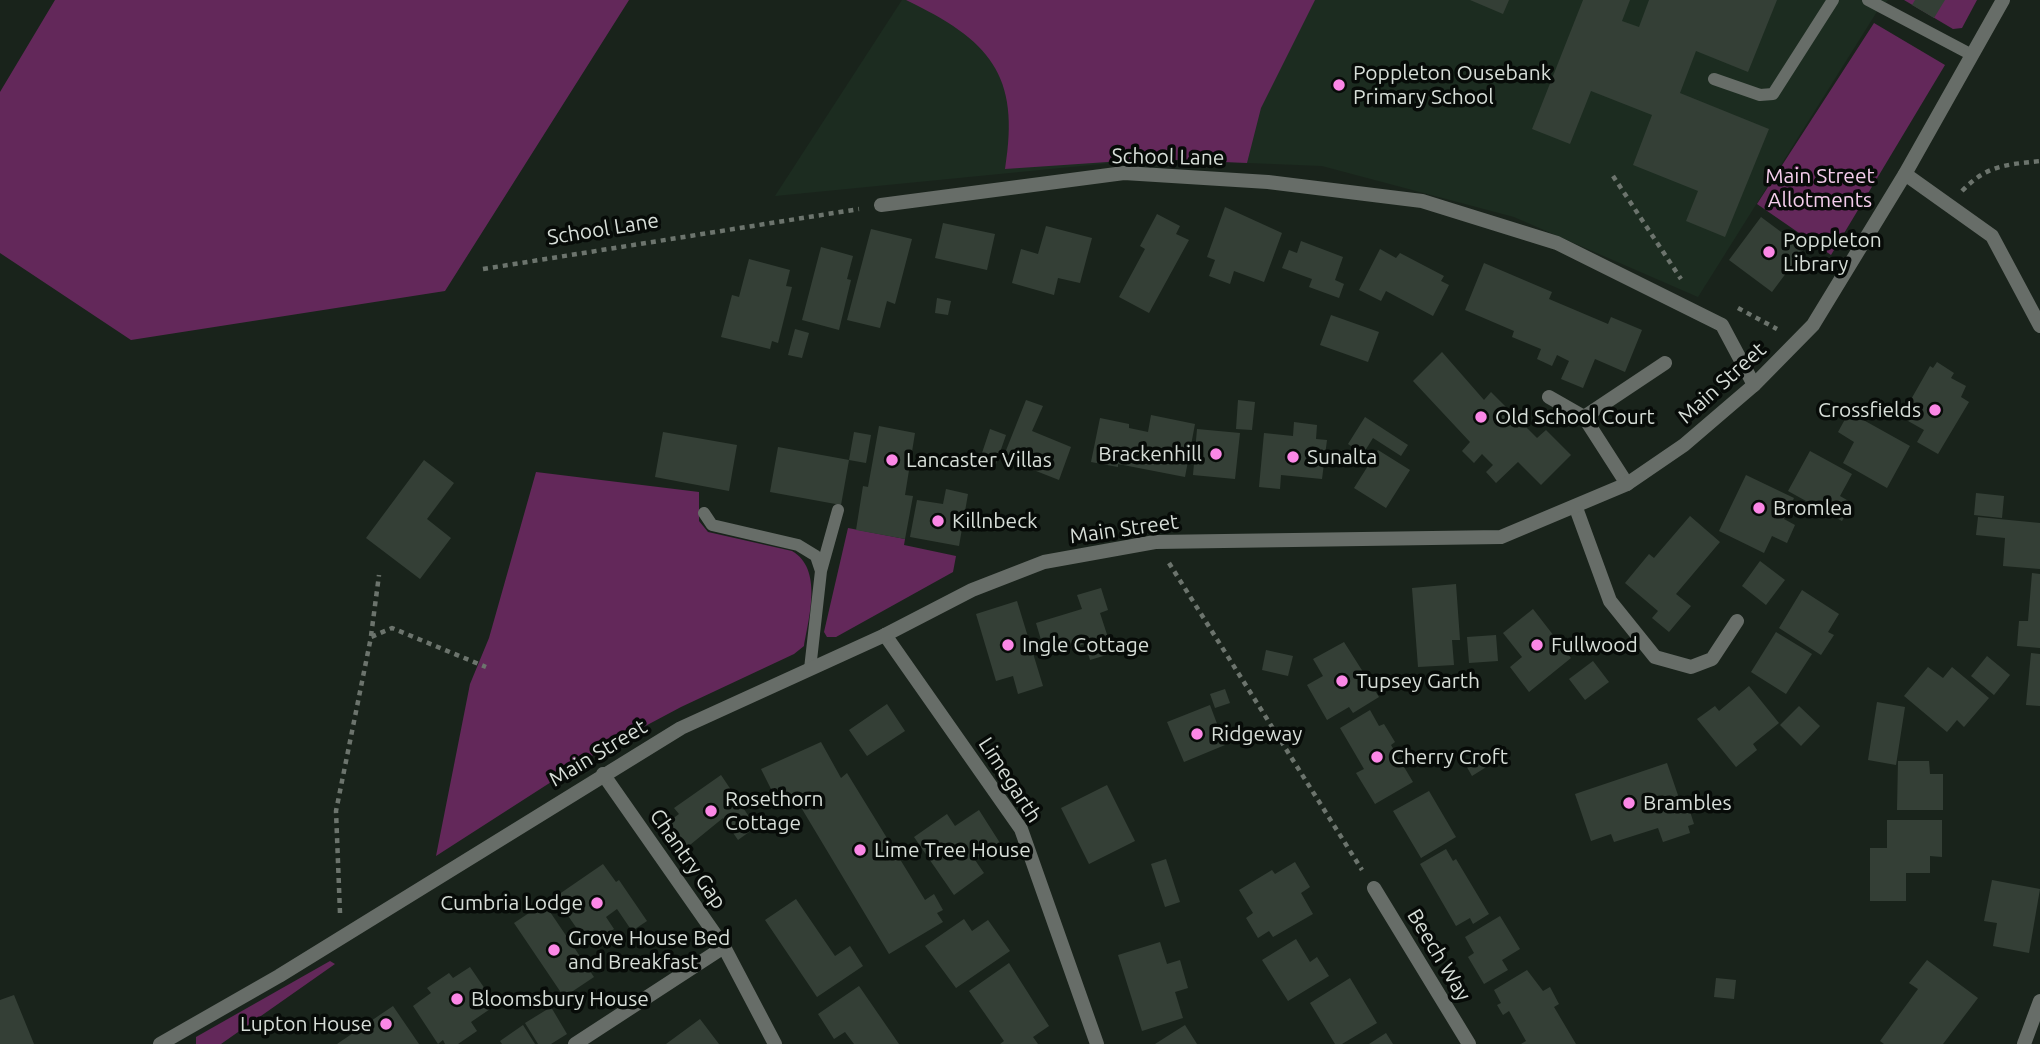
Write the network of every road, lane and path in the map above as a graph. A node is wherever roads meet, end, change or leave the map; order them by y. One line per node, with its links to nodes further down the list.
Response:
1 (1833, 0): 5 (lane)
2 (1868, 0): 4 (lane)
3 (2003, 0): 4 (street, Main Street)
4 (1972, 55): 7 (street, Main Street)
5 (1714, 79)
6 (2040, 161): 9 (path)
7 (1905, 173): 9 (street); 15 (street, Main Street)
8 (1613, 176): 12 (path)
9 (1950, 204): 14 (street)
10 (881, 205): 11 (path, School Lane); 17 (street, School Lane)
11 (483, 270)
12 (1693, 285)
13 (1727, 302): 15 (path)
14 (2040, 326)
15 (1800, 341): 17 (street, Main Street)
16 (1665, 363): 19 (street)
17 (1754, 385): 20 (street, Main Street)
18 (1549, 397): 19 (street)
19 (1584, 417): 20 (street)
20 (1627, 484): 21 (street, Main Street)
21 (1576, 508): 24 (street, Main Street); 27 (street)
22 (838, 510): 25 (lane)
23 (704, 513): 25 (lane)
24 (1155, 542): 28 (street, Main Street); 33 (path)
25 (821, 571): 31 (lane)
26 (379, 575): 29 (path)
27 (1737, 621)
28 (885, 635): 31 (street, Main Street); 40 (street, Limegarth)
29 (371, 637): 30 (path); 34 (path)
30 (486, 667)
31 (810, 669): 32 (street, Main Street)
32 (603, 774): 34 (street, Main Street); 35 (street, Chantry Gap)
33 (1374, 888): 41 (street, Beech Way)
34 (344, 936): 37 (street, Main Street)
35 (723, 947): 38 (street); 39 (street, Chantry Gap)
36 (2040, 1001): 42 (street)
37 (160, 1044)
38 (575, 1044)
39 (775, 1044)
40 (1097, 1044)
41 (1468, 1044)
42 (2024, 1044)

